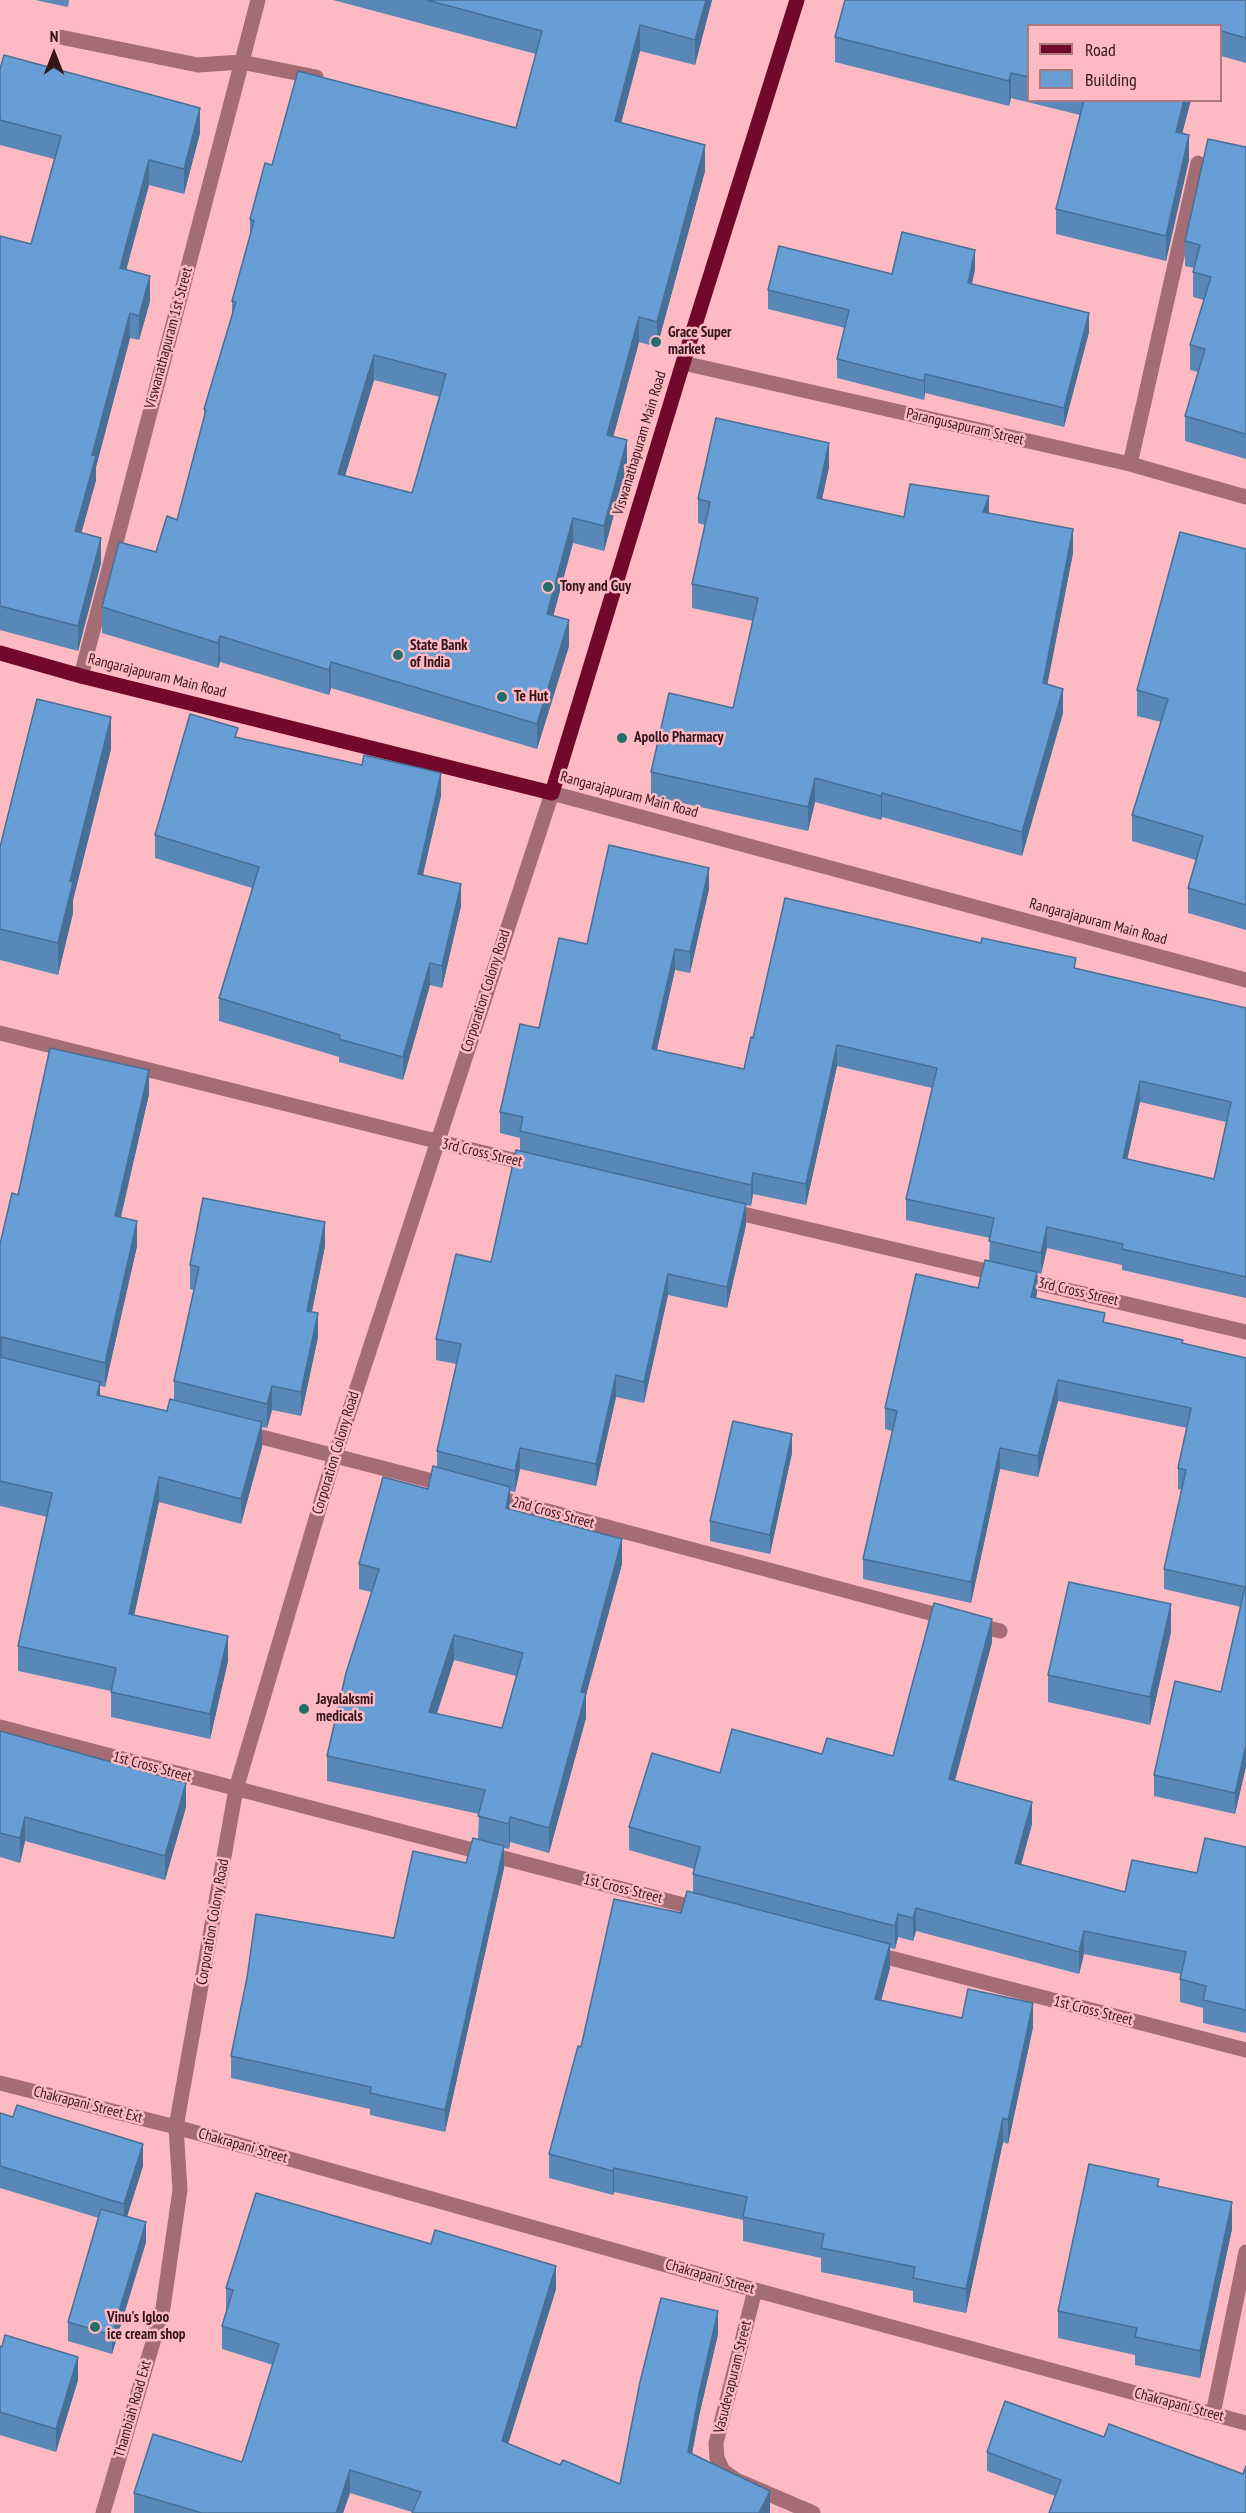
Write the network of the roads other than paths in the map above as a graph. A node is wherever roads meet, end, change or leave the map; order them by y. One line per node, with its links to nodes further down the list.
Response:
1 (258, 0): 4 (street, Viswanathapuram 1st Street)
2 (796, 0): 7 (main road, Viswanathapuram Main Road)
3 (60, 38): 4 (street)
4 (241, 62): 5 (street); 11 (street, Viswanathapuram 1st Street)
5 (336, 82)
6 (1198, 163): 8 (street)
7 (682, 363): 8 (street, Parangusapuram Street); 12 (main road, Viswanathapuram Main Road)
8 (1130, 464): 9 (street, Parangusapuram Street)
9 (1246, 497)
10 (0, 653): 11 (main road, Rangarajapuram Main Road)
11 (81, 676): 12 (main road, Rangarajapuram Main Road)
12 (552, 793): 13 (street, Rangarajapuram Main Road); 15 (street, Corporation Colony Road)
13 (1246, 980)
14 (0, 1033): 15 (street, 3rd Cross Street)
15 (436, 1142): 16 (street, 3rd Cross Street); 20 (street, Corporation Colony Road)
16 (551, 1169)
17 (714, 1207): 18 (street, 3rd Cross Street)
18 (1246, 1332)
19 (231, 1429): 20 (street, 2nd Cross Street)
20 (334, 1455): 21 (street, 2nd Cross Street); 23 (street, Corporation Colony Road)
21 (1000, 1631)
22 (0, 1727): 23 (street, 1st Cross Street)
23 (236, 1789): 24 (street, 1st Cross Street); 28 (street, Corporation Colony Road)
24 (712, 1912)
25 (851, 1948): 26 (street, 1st Cross Street)
26 (1246, 2050)
27 (0, 2083): 28 (street, Chakrapani Street Ext)
28 (176, 2127): 30 (street, Chakrapani Street); 33 (street, Thambiah Road Ext)
29 (1246, 2252): 31 (street)
30 (755, 2290): 31 (street, Chakrapani Street); 34 (street, Vasudevapuram Street)
31 (1214, 2414): 32 (street, Chakrapani Street)
32 (1246, 2423)
33 (103, 2513)
34 (813, 2513)

